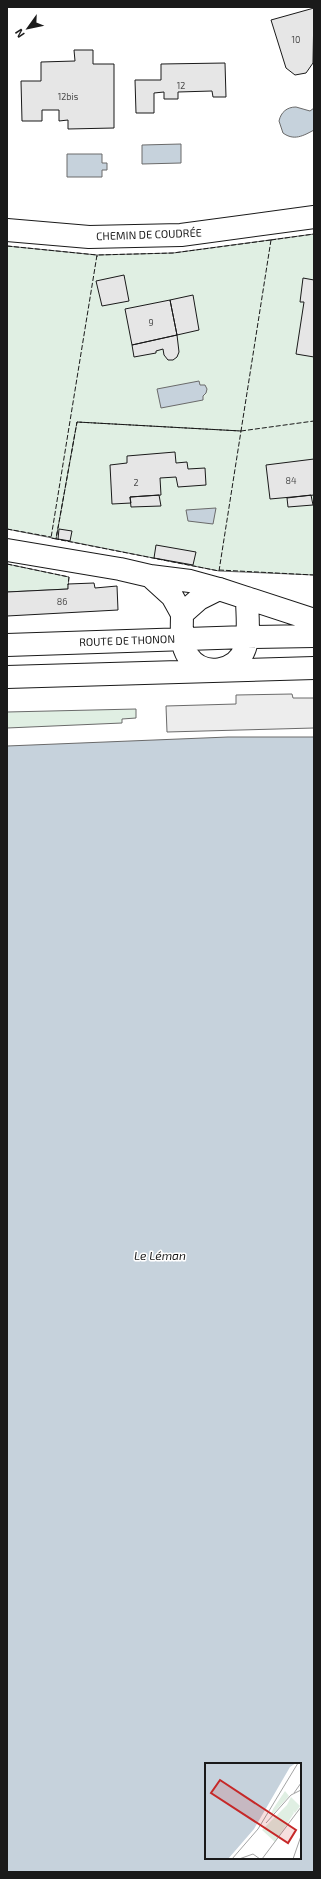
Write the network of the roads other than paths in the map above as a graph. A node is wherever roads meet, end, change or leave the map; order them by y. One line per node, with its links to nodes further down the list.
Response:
1 (314, 217): 2 (main road, CHEMIN DE COUDRÉE)
2 (7, 230)
3 (7, 550): 4 (main road)
4 (150, 576): 5 (main road); 7 (main road)
5 (219, 589): 6 (main road); 7 (main road)
6 (247, 598): 8 (main road); 10 (main road)
7 (182, 614): 11 (main road)
8 (314, 620)
9 (314, 636): 10 (main road, ROUTE DE THONON)
10 (247, 637): 11 (main road, ROUTE DE THONON); 14 (main road)
11 (182, 638): 12 (main road, ROUTE DE THONON); 14 (main road)
12 (7, 644)
13 (314, 668): 14 (main road)
14 (214, 670): 15 (main road)
15 (7, 677)

